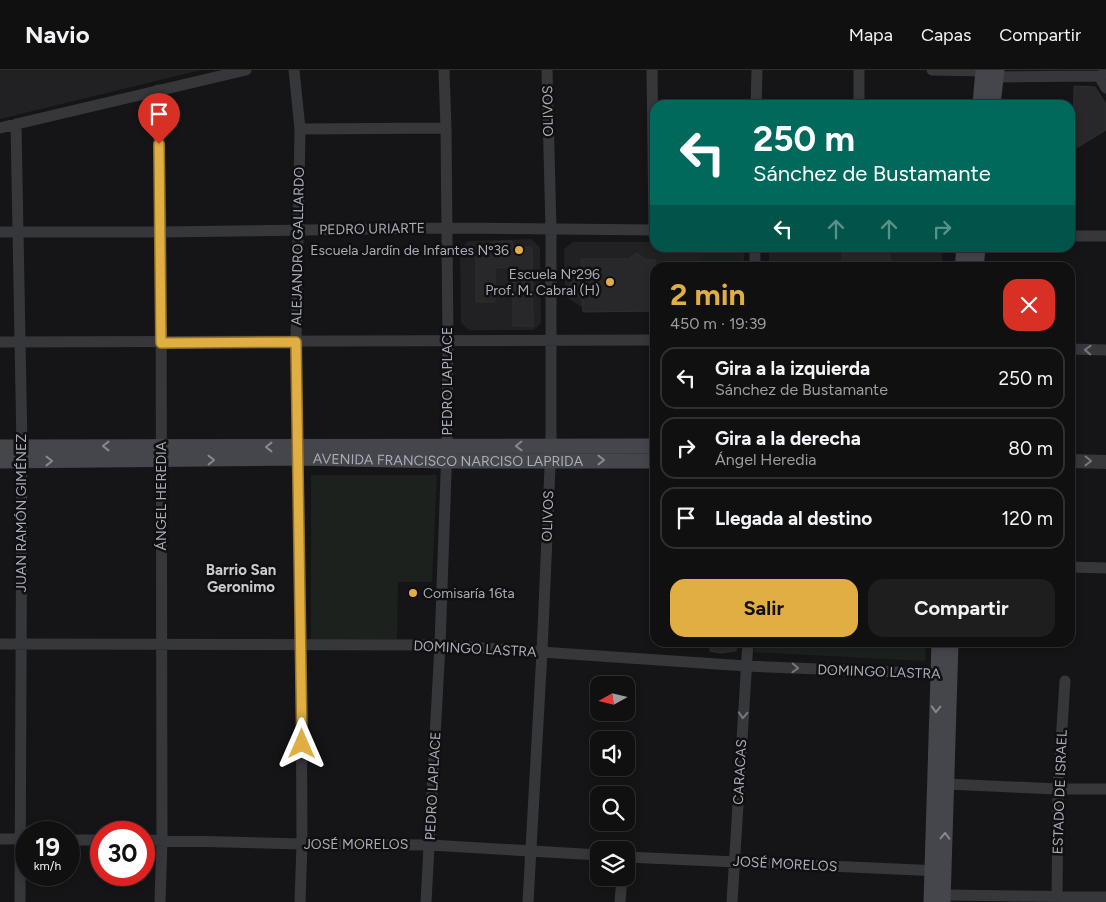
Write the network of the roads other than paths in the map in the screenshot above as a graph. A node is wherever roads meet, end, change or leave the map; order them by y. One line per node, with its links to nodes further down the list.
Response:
1 (246, 70): 13 (street)
2 (294, 70): 22 (street, ALEJANDRO GALLARDO)
3 (444, 70): 21 (street, PEDRO LAPLACE)
4 (547, 70): 25 (street, OLIVOS)
5 (652, 70): 14 (street)
6 (757, 70): 7 (street); 15 (street)
7 (765, 70)
8 (859, 70): 16 (street)
9 (932, 70): 10 (street)
10 (990, 72): 11 (street); 17 (main road); 18 (main road)
11 (1103, 74): 12 (street)
12 (1106, 88)
13 (158, 90): 19 (street); 29 (street, ÁNGEL HEREDIA)
14 (652, 100)
15 (756, 100)
16 (859, 100)
17 (982, 100)
18 (993, 100)
19 (16, 124): 20 (street); 28 (street, JUAN RAMÓN GIMÉNEZ)
20 (0, 128)
21 (446, 128): 22 (street); 23 (street, PEDRO LAPLACE)
22 (300, 129): 24 (street, ALEJANDRO GALLARDO)
23 (446, 228): 24 (street, PEDRO URIARTE); 25 (street, PEDRO URIARTE); 37 (street, PEDRO LAPLACE)
24 (299, 230): 29 (street, PEDRO URIARTE); 36 (street, ALEJANDRO GALLARDO)
25 (551, 230): 26 (street, PEDRO URIARTE); 33 (street, OLIVOS)
26 (650, 230)
27 (0, 232): 28 (street, PEDRO URIARTE)
28 (18, 232): 29 (street, PEDRO URIARTE); 35 (street, JUAN RAMÓN GIMÉNEZ)
29 (161, 232): 38 (street, ÁNGEL HEREDIA)
30 (1075, 236): 31 (street)
31 (1106, 236)
32 (650, 340): 33 (street)
33 (551, 341): 37 (street); 41 (street, OLIVOS)
34 (0, 342): 35 (street)
35 (19, 342): 38 (street); 45 (street, JUAN RAMÓN GIMÉNEZ)
36 (296, 342): 37 (street); 38 (street); 44 (street, ALEJANDRO GALLARDO)
37 (448, 342): 47 (street, PEDRO LAPLACE)
38 (161, 343): 46 (street, ÁNGEL HEREDIA)
39 (1075, 349): 40 (street, one-way to 39)
40 (1106, 350)
41 (551, 446): 42 (main road, AVENIDA FRANCISCO NARCISO LAPRIDA); 47 (main road, AVENIDA FRANCISCO NARCISO LAPRIDA, one-way to 47); 50 (street, OLIVOS)
42 (650, 446)
43 (0, 447): 45 (main road, AVENIDA FRANCISCO NARCISO LAPRIDA)
44 (298, 453): 46 (main road, AVENIDA FRANCISCO NARCISO LAPRIDA); 47 (main road, AVENIDA FRANCISCO NARCISO LAPRIDA); 58 (street, ALEJANDRO GALLARDO)
45 (21, 454): 46 (main road, AVENIDA FRANCISCO NARCISO LAPRIDA); 49 (main road, AVENIDA FRANCISCO NARCISO LAPRIDA); 56 (street, JUAN RAMÓN GIMÉNEZ)
46 (161, 454): 57 (street, ÁNGEL HEREDIA)
47 (446, 454): 50 (main road, AVENIDA FRANCISCO NARCISO LAPRIDA); 59 (street, PEDRO LAPLACE)
48 (650, 460): 50 (main road, AVENIDA FRANCISCO NARCISO LAPRIDA, one-way to 48)
49 (0, 461)
50 (550, 461): 63 (street, OLIVOS)
51 (1075, 461): 52 (street, one-way to 52)
52 (1106, 462)
53 (1075, 568): 54 (street)
54 (1106, 568)
55 (0, 644): 56 (street, DOMINGO LASTRA)
56 (20, 644): 57 (street, DOMINGO LASTRA); 70 (street, JUAN RAMÓN GIMÉNEZ)
57 (161, 644): 58 (street, DOMINGO LASTRA); 74 (street, ÁNGEL HEREDIA)
58 (301, 644): 59 (street, DOMINGO LASTRA); 75 (street, ALEJANDRO GALLARDO)
59 (440, 645): 63 (street, DOMINGO LASTRA); 76 (street, PEDRO LAPLACE)
60 (748, 647): 64 (street, CARACAS)
61 (940, 647): 65 (main road)
62 (949, 647): 65 (main road)
63 (542, 652): 64 (street, DOMINGO LASTRA); 77 (street, OLIVOS)
64 (746, 666): 65 (street, DOMINGO LASTRA, one-way to 65); 80 (street, CARACAS, one-way to 80)
65 (943, 674): 67 (main road); 81 (main road, one-way to 81)
66 (1065, 682): 68 (street, ESTADO DE ISRAEL)
67 (946, 784): 68 (street); 81 (main road, one-way to 67)
68 (1058, 789): 69 (street); 85 (street, ESTADO DE ISRAEL)
69 (1106, 789)
70 (24, 821)
71 (0, 839): 72 (street)
72 (15, 840)
73 (155, 840): 74 (street, JOSÉ MORELOS)
74 (162, 840): 75 (street, JOSÉ MORELOS); 88 (street, ÁNGEL HEREDIA)
75 (302, 844): 76 (street, JOSÉ MORELOS); 89 (street, ALEJANDRO GALLARDO)
76 (430, 845): 77 (street, JOSÉ MORELOS); 90 (street, PEDRO LAPLACE)
77 (532, 850): 78 (street, JOSÉ MORELOS); 91 (street, OLIVOS)
78 (590, 854)
79 (635, 857): 80 (street, JOSÉ MORELOS)
80 (734, 861): 81 (street, JOSÉ MORELOS); 93 (street, CARACAS)
81 (938, 871): 86 (main road)
82 (21, 886): 87 (street, JUAN RAMÓN GIMÉNEZ)
83 (621, 886): 92 (street)
84 (1106, 897): 85 (street)
85 (1057, 899): 86 (street)
86 (939, 900)
87 (20, 902)
88 (160, 902)
89 (300, 902)
90 (426, 902)
91 (528, 902)
92 (620, 902)
93 (732, 902)

